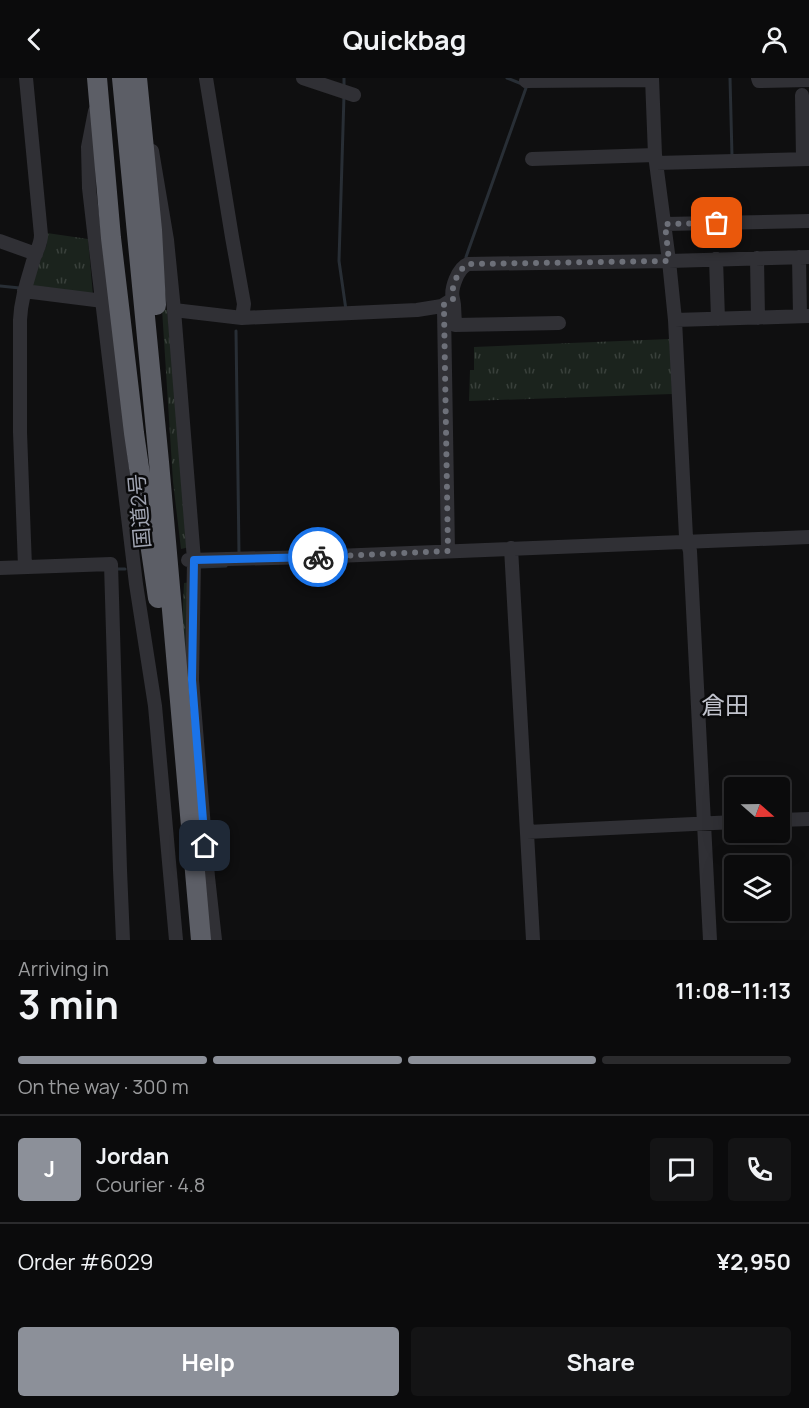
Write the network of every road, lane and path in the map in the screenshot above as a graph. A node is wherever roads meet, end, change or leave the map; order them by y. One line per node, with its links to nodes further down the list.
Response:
1 (26, 78): 21 (street)
2 (122, 78): 19 (highway, 国道2号)
3 (138, 78): 30 (street); 37 (highway)
4 (207, 78): 32 (street)
5 (303, 78): 11 (street)
6 (758, 78): 9 (street)
7 (652, 79): 10 (street); 15 (street)
8 (102, 80): 16 (highway); 19 (highway, 国道2号); 26 (street)
9 (809, 80)
10 (526, 81)
11 (347, 93)
12 (802, 94): 14 (street)
13 (532, 159): 15 (street)
14 (806, 159): 15 (street)
15 (658, 161): 18 (street)
16 (108, 200): 26 (street); 47 (highway)
17 (809, 221): 18 (street)
18 (668, 224): 25 (street)
19 (130, 233): 37 (highway, 国道2号); 47 (highway, 国道2号)
20 (0, 240): 21 (street)
21 (36, 254): 27 (street)
22 (804, 257): 23 (street); 31 (street)
23 (757, 258): 24 (street); 33 (street)
24 (716, 259): 25 (street); 34 (street)
25 (669, 261): 29 (street); 35 (street)
26 (99, 275): 28 (street)
27 (24, 291): 28 (street); 44 (street)
28 (108, 301): 43 (street)
29 (446, 303): 32 (street); 36 (street); 40 (street)
30 (170, 308): 32 (street); 42 (street)
31 (804, 316): 33 (street)
32 (242, 318)
33 (758, 318): 34 (street)
34 (718, 319): 35 (street)
35 (675, 320): 39 (street)
36 (559, 323)
37 (159, 462): 56 (highway, 国道2号)
38 (809, 537): 39 (street)
39 (688, 545): 41 (street); 51 (street)
40 (448, 551): 41 (street); 42 (street)
41 (511, 552): 52 (street)
42 (190, 560): 57 (street)
43 (139, 562): 45 (street); 54 (street)
44 (26, 567): 45 (street); 46 (street)
45 (111, 567): 53 (street)
46 (0, 568)
47 (158, 598): 55 (highway, 国道2号)
48 (809, 819): 49 (street)
49 (790, 820)
50 (724, 822): 51 (street)
51 (705, 823): 52 (street); 59 (street)
52 (527, 832): 58 (street)
53 (123, 940)
54 (176, 940)
55 (189, 940)
56 (201, 940)
57 (215, 940)
58 (533, 940)
59 (710, 940)

